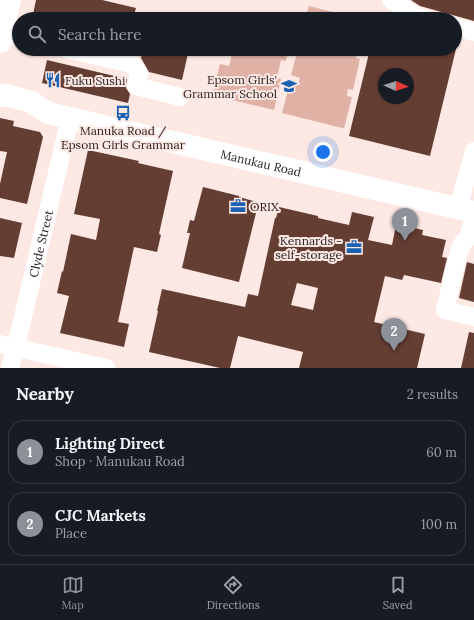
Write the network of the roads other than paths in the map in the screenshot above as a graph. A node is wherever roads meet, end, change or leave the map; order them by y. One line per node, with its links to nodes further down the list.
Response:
1 (10, 0): 6 (main road)
2 (391, 0): 3 (street)
3 (410, 12)
4 (462, 29): 5 (street)
5 (474, 32)
6 (7, 38)
7 (97, 56): 9 (street)
8 (0, 96): 11 (main road, Manukau Road)
9 (180, 97)
10 (0, 107): 11 (main road, Manukau Road)
11 (48, 113): 12 (main road, Manukau Road)
12 (70, 118): 14 (main road, Manukau Road); 17 (street, Clyde Street)
13 (474, 151): 14 (street)
14 (469, 213): 15 (street)
15 (469, 245): 16 (street)
16 (474, 317)
17 (8, 346): 18 (street, Clyde Street); 19 (street)
18 (10, 368)
19 (106, 368)

